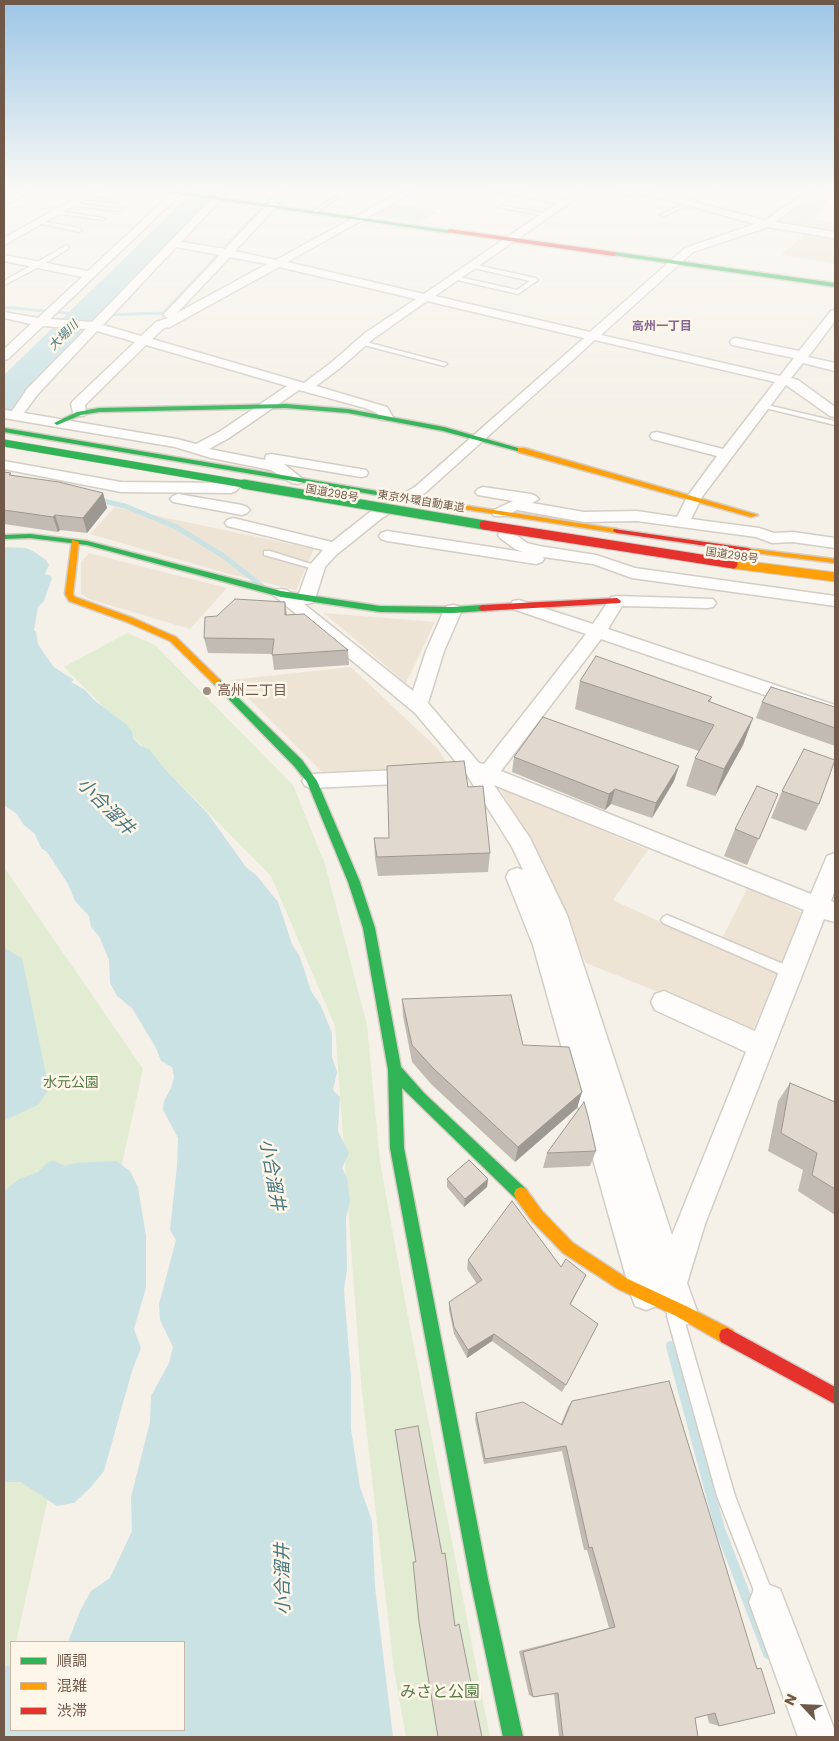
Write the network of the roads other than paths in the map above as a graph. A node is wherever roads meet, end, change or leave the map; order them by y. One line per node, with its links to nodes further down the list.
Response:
1 (31, 269): 14 (lane)
2 (63, 269): 12 (street)
3 (95, 269): 12 (street)
4 (149, 269): 21 (street)
5 (213, 269): 20 (street)
6 (267, 269): 20 (street)
7 (300, 269): 16 (street)
8 (467, 269): 13 (street)
9 (487, 269): 13 (lane)
10 (667, 269): 22 (street)
11 (725, 269): 15 (main road)
12 (90, 274): 19 (street)
13 (455, 278): 16 (street)
14 (4, 283)
15 (835, 285)
16 (425, 298): 22 (street); 25 (street)
17 (835, 313): 27 (street)
18 (4, 315): 19 (street)
19 (47, 315): 21 (street); 26 (street)
20 (160, 325): 23 (street)
21 (93, 326): 23 (street); 36 (street)
22 (593, 336): 30 (street); 43 (street)
23 (144, 341): 31 (street); 34 (street)
24 (736, 342): 27 (street)
25 (362, 343): 28 (lane); 31 (street)
26 (4, 356)
27 (801, 358): 29 (street); 30 (street)
28 (444, 364)
29 (835, 367)
30 (782, 380): 33 (street); 35 (street)
31 (302, 386): 32 (street); 37 (street)
32 (267, 406): 34 (main road); 37 (main road); 45 (street)
33 (763, 406): 39 (lane); 46 (street)
34 (79, 413): 38 (main road)
35 (835, 414)
36 (9, 415): 38 (street)
37 (386, 416): 43 (main road)
38 (57, 423): 45 (street)
39 (835, 423)
40 (4, 430): 49 (main road, 国道298号)
41 (4, 434): 71 (main road, 東京外環自動車道)
42 (657, 436): 46 (street)
43 (479, 438): 53 (main road); 54 (street)
44 (4, 445): 51 (main road, 国道298号); 74 (main road, 東京外環自動車道, bridge)
45 (198, 449): 48 (street); 49 (street)
46 (726, 454): 53 (street)
47 (4, 465): 50 (street)
48 (361, 473)
49 (297, 480): 54 (main road, 国道298号)
50 (121, 487): 51 (street); 67 (street)
51 (231, 488): 56 (main road, 国道298号)
52 (483, 492): 58 (street)
53 (695, 497): 57 (main road); 59 (street)
54 (404, 498): 55 (main road, 国道298号); 56 (street)
55 (500, 514): 58 (street); 65 (main road, 国道298号)
56 (376, 515): 60 (main road, 国道298号); 67 (street)
57 (754, 515)
58 (602, 516): 59 (street)
59 (682, 522): 63 (street)
60 (506, 535): 70 (street); 75 (main road, 国道298号)
61 (387, 536): 70 (street)
62 (4, 537): 64 (main road)
63 (772, 538): 65 (street); 66 (street)
64 (75, 542): 76 (main road); 87 (main road)
65 (683, 542): 69 (main road, 国道298号)
66 (835, 543)
67 (335, 548): 72 (street)
68 (267, 553): 72 (lane)
69 (835, 561)
70 (609, 565): 73 (street)
71 (835, 566)
72 (317, 567): 77 (street)
73 (632, 573): 78 (street); 79 (street)
74 (835, 577)
75 (835, 582)
76 (281, 594): 77 (main road); 84 (street)
77 (306, 599): 82 (main road)
78 (619, 601): 80 (street); 81 (main road); 83 (street)
79 (835, 601)
80 (707, 603)
81 (519, 606): 82 (main road); 83 (street)
82 (453, 610): 84 (street)
83 (597, 632): 85 (street); 86 (street)
84 (418, 704): 86 (street)
85 (835, 712)
86 (478, 771): 87 (street); 90 (street); 97 (street)
87 (312, 781): 95 (main road)
88 (835, 862): 90 (street)
89 (517, 877): 96 (street)
90 (827, 909): 92 (street)
91 (666, 920): 92 (lane)
92 (791, 973): 94 (street)
93 (664, 1002): 94 (street)
94 (761, 1046): 97 (street)
95 (396, 1070): 96 (main road); 100 (main road)
96 (646, 1295): 97 (main road)
97 (675, 1300): 98 (main road); 99 (lane)
98 (835, 1396)
99 (767, 1602): 101 (street)
100 (513, 1737)
101 (818, 1737)

